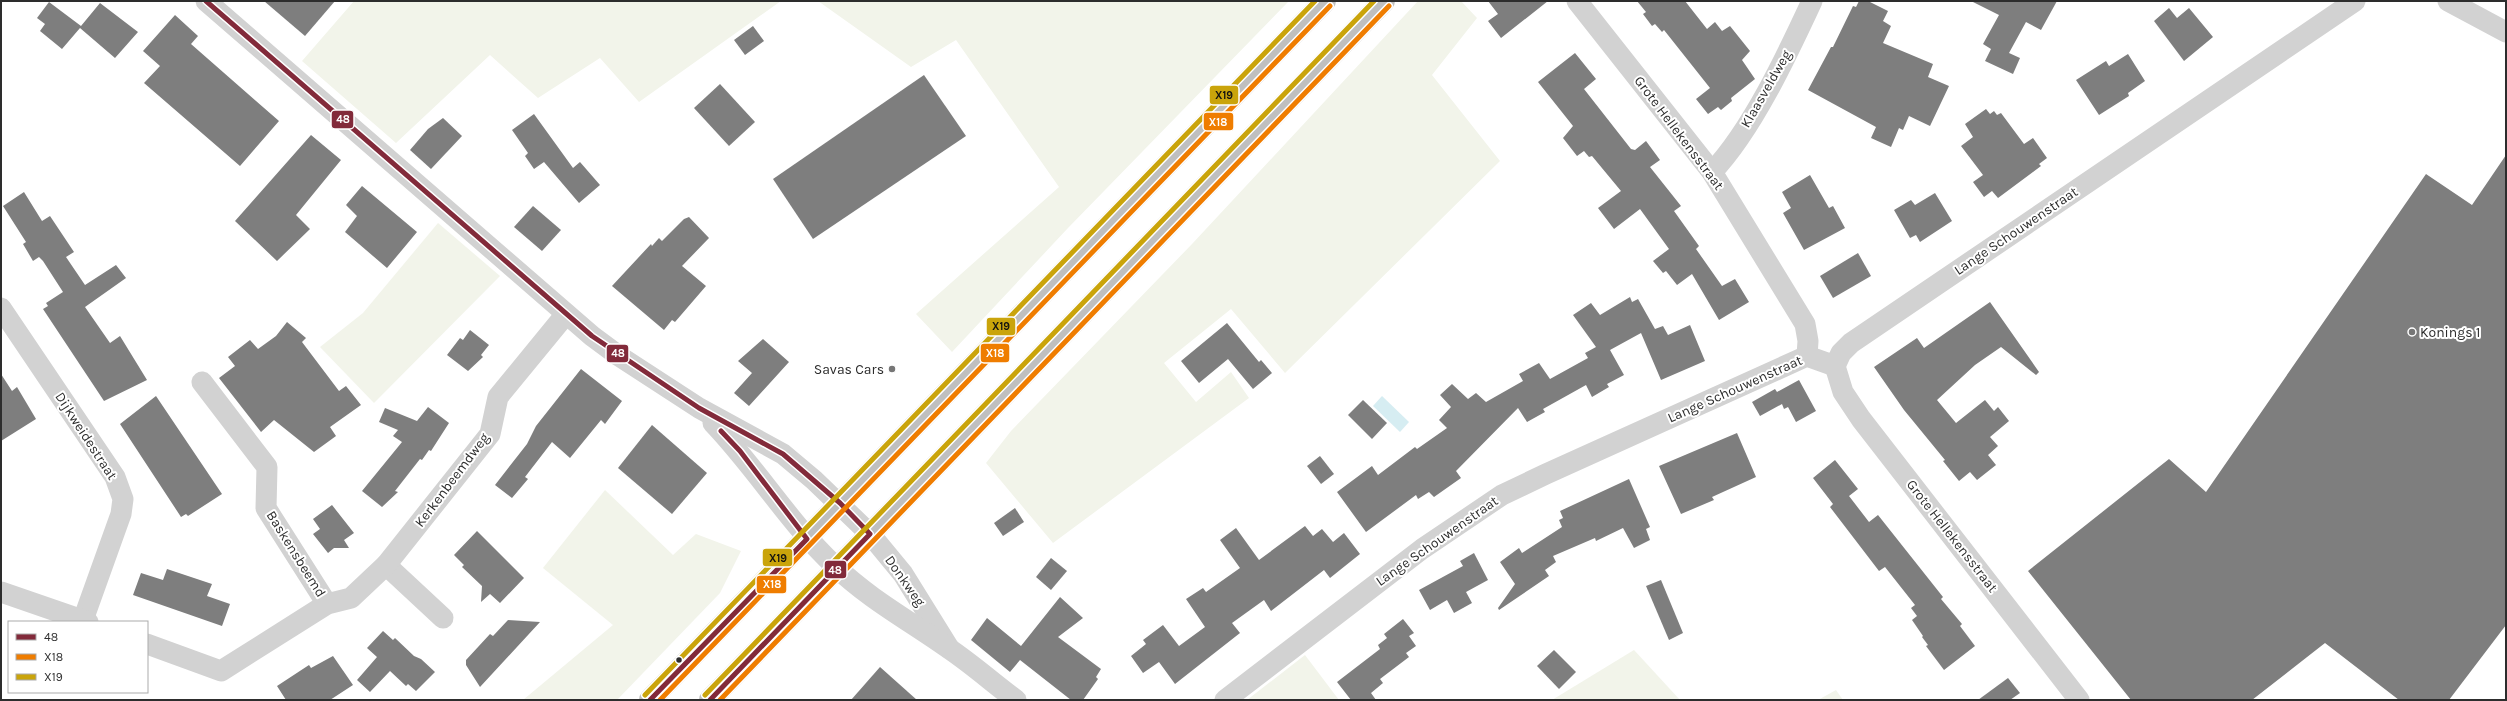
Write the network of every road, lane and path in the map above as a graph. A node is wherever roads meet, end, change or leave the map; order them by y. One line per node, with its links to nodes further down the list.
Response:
1 (206, 1): 11 (street, Donkweg)
2 (1325, 1): 16 (highway)
3 (1384, 1): 17 (highway)
4 (1577, 1): 9 (street, Grote Hellekensstraat)
5 (1812, 1): 9 (street, Klaasveldweg)
6 (2354, 1): 13 (street, Lange Schouwenstraat)
7 (2448, 1): 8 (street)
8 (2506, 32)
9 (1712, 172): 12 (street, Grote Hellekensstraat)
10 (1, 308): 24 (street, Dijkweidestraat)
11 (566, 314): 15 (street, Donkweg); 19 (street, Kerkenbeemdweg)
12 (1807, 356): 13 (street, Lange Schouwenstraat); 30 (street, Lange Schouwenstraat)
13 (1835, 366): 31 (street, Grote Hellekensstraat)
14 (202, 382): 22 (street, Baskensbeemd)
15 (699, 408): 16 (street, Donkweg); 18 (street, Donkweg)
16 (840, 504): 17 (street, Donkweg); 18 (highway)
17 (870, 534): 20 (highway); 26 (street, Donkweg)
18 (807, 539): 20 (street, Donkweg); 27 (highway)
19 (386, 565): 22 (street, Kerkenbeemdweg); 23 (street)
20 (837, 568): 26 (street, Donkweg); 28 (highway)
21 (1, 592): 24 (street)
22 (328, 604): 25 (street, Kerkenbeemdweg)
23 (443, 618)
24 (85, 621)
25 (148, 644)
26 (949, 648): 29 (street, Donkweg)
27 (650, 700)
28 (710, 700)
29 (1016, 700)
30 (1225, 700)
31 (2080, 700)

